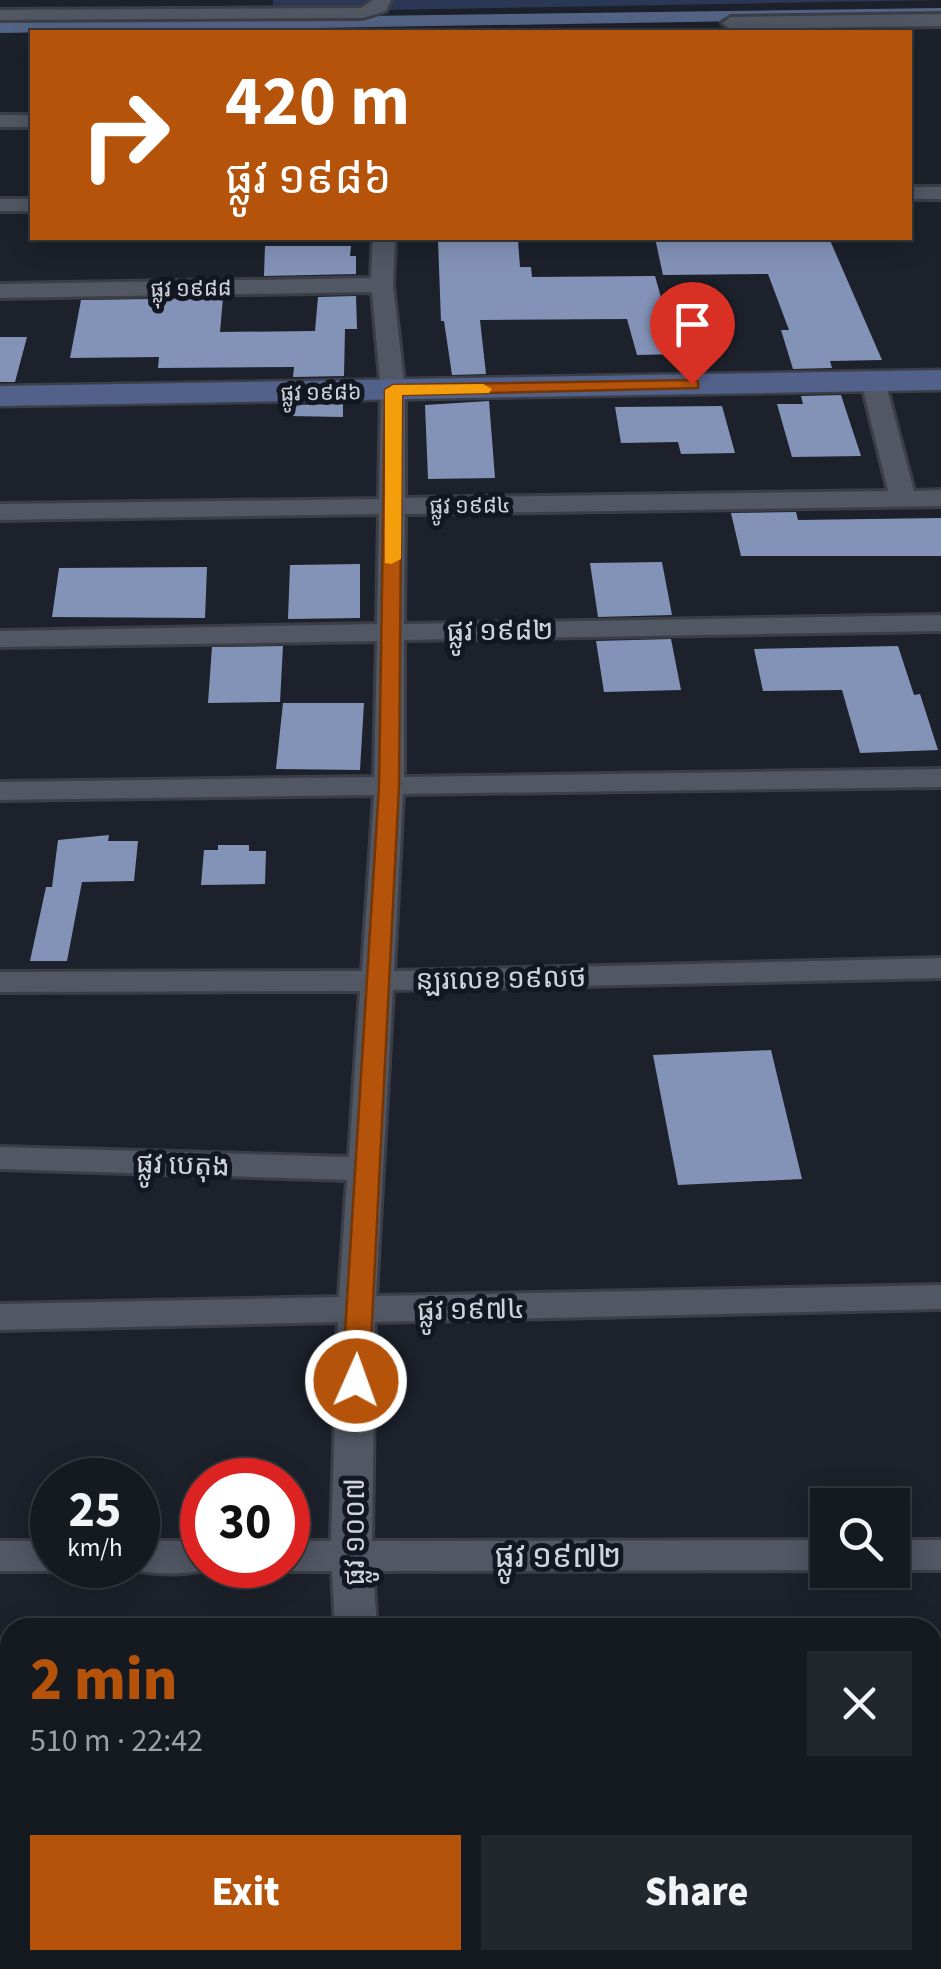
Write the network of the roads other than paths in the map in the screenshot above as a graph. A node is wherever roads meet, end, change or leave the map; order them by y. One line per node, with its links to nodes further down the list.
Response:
1 (382, 0): 2 (street)
2 (0, 16)
3 (941, 20): 4 (street)
4 (731, 23)
5 (0, 121): 6 (street)
6 (30, 121)
7 (912, 193): 8 (street)
8 (941, 193)
9 (30, 204): 10 (street)
10 (0, 205)
11 (384, 240): 12 (street, ផ្លូវ ១០០៧)
12 (382, 285): 13 (street, ផ្លុវ ១៩៨៨); 16 (street, ផ្លូវ ១០០៧)
13 (0, 291)
14 (872, 380): 15 (main road, ផ្លូវ ១៩៨៦); 16 (main road, ផ្លូវ ១៩៨៦); 18 (street)
15 (941, 380)
16 (393, 390): 17 (main road, ផ្លូវ ១៩៨៦); 20 (street, ផ្លូវ ១០០៧)
17 (0, 396)
18 (904, 498): 19 (street, ផ្លូវ ១៩៨៤); 20 (street, ផ្លូវ ១៩៨៤)
19 (941, 498)
20 (392, 506): 21 (street, ផ្លូវ ១៩៨៤); 23 (street, ផ្លូវ ១០០៧)
21 (0, 512)
22 (941, 623): 23 (street, ផ្លូវ ១៩៨២)
23 (391, 632): 24 (street, ផ្លូវ ១៩៨២); 26 (street, ផ្លូវ ១០០៧)
24 (0, 638)
25 (941, 778): 26 (street)
26 (389, 786): 27 (street); 29 (street, ផ្លូវ ១០០៧)
27 (0, 791)
28 (941, 968): 29 (street, ន្ឡរលេខ ១៩លថ)
29 (377, 980): 30 (street, ន្ឡរលេខ ១៩លថ); 32 (street, ផ្លូវ ១០០៧)
30 (0, 982)
31 (0, 1158): 32 (street, ផ្លូវ បេតុង)
32 (366, 1170): 34 (street, ផ្លូវ ១០០៧)
33 (941, 1296): 34 (street, ផ្លូវ ១៩៧៤)
34 (357, 1312): 35 (street, ផ្លូវ ១៩៧៤); 41 (street, ផ្លូវ ១០០៧)
35 (0, 1317)
36 (910, 1555): 37 (street)
37 (941, 1555)
38 (0, 1556): 39 (street)
39 (30, 1556)
40 (310, 1556): 41 (street, ផ្លូវ ១៩៧២)
41 (351, 1556): 42 (street, ផ្លូវ ១៩៧២); 43 (street, ផ្លូវ ១០០៧)
42 (810, 1556)
43 (355, 1618)

